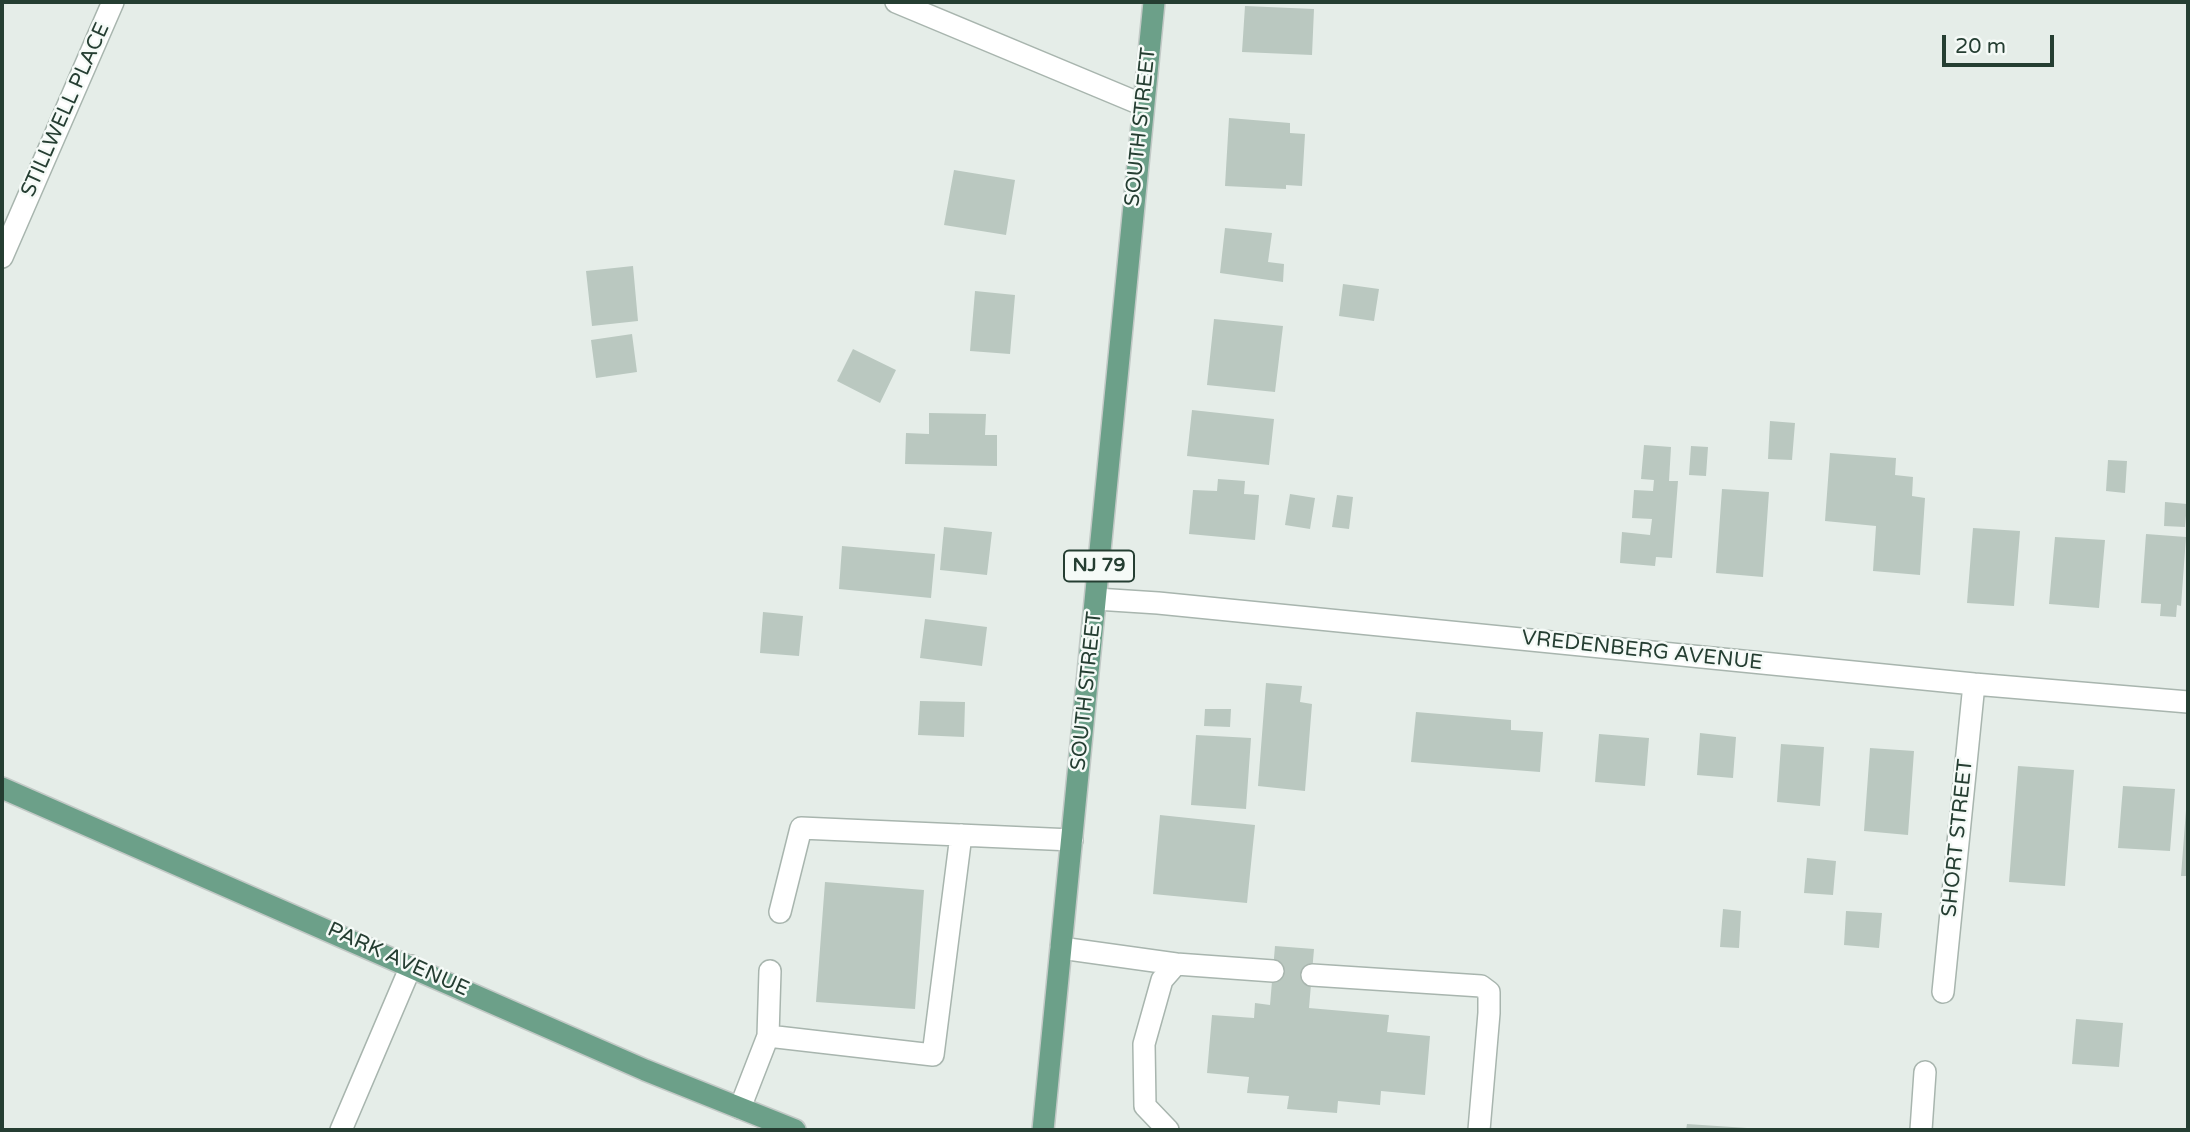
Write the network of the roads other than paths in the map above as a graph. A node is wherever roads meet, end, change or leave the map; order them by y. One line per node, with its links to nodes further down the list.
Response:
1 (113, 2): 5 (street, STILLWELL PLACE)
2 (896, 2): 4 (street)
3 (1154, 2): 4 (main road, SOUTH STREET / NJ 79)
4 (1143, 105): 6 (main road, SOUTH STREET / NJ 79)
5 (2, 257)
6 (1096, 599): 7 (street, VREDENBERG AVENUE); 11 (main road, SOUTH STREET / NJ 79)
7 (1974, 684): 8 (street, VREDENBERG AVENUE); 19 (street, SHORT STREET)
8 (2188, 702)
9 (2, 788): 15 (main road, PARK AVENUE)
10 (961, 835): 11 (street); 12 (street); 20 (street)
11 (1072, 840): 13 (main road, SOUTH STREET / NJ 79)
12 (780, 912)
13 (1060, 948): 14 (street); 25 (main road, SOUTH STREET / NJ 79)
14 (1176, 964): 17 (street); 26 (street)
15 (411, 965): 22 (main road, PARK AVENUE); 23 (street)
16 (771, 971): 20 (street)
17 (1273, 971)
18 (1312, 975): 27 (street)
19 (1943, 992)
20 (768, 1036): 22 (street)
21 (1925, 1072): 28 (street)
22 (740, 1108): 24 (main road, PARK AVENUE)
23 (341, 1130)
24 (796, 1130)
25 (1043, 1130)
26 (1168, 1130)
27 (1479, 1130)
28 (1921, 1130)

